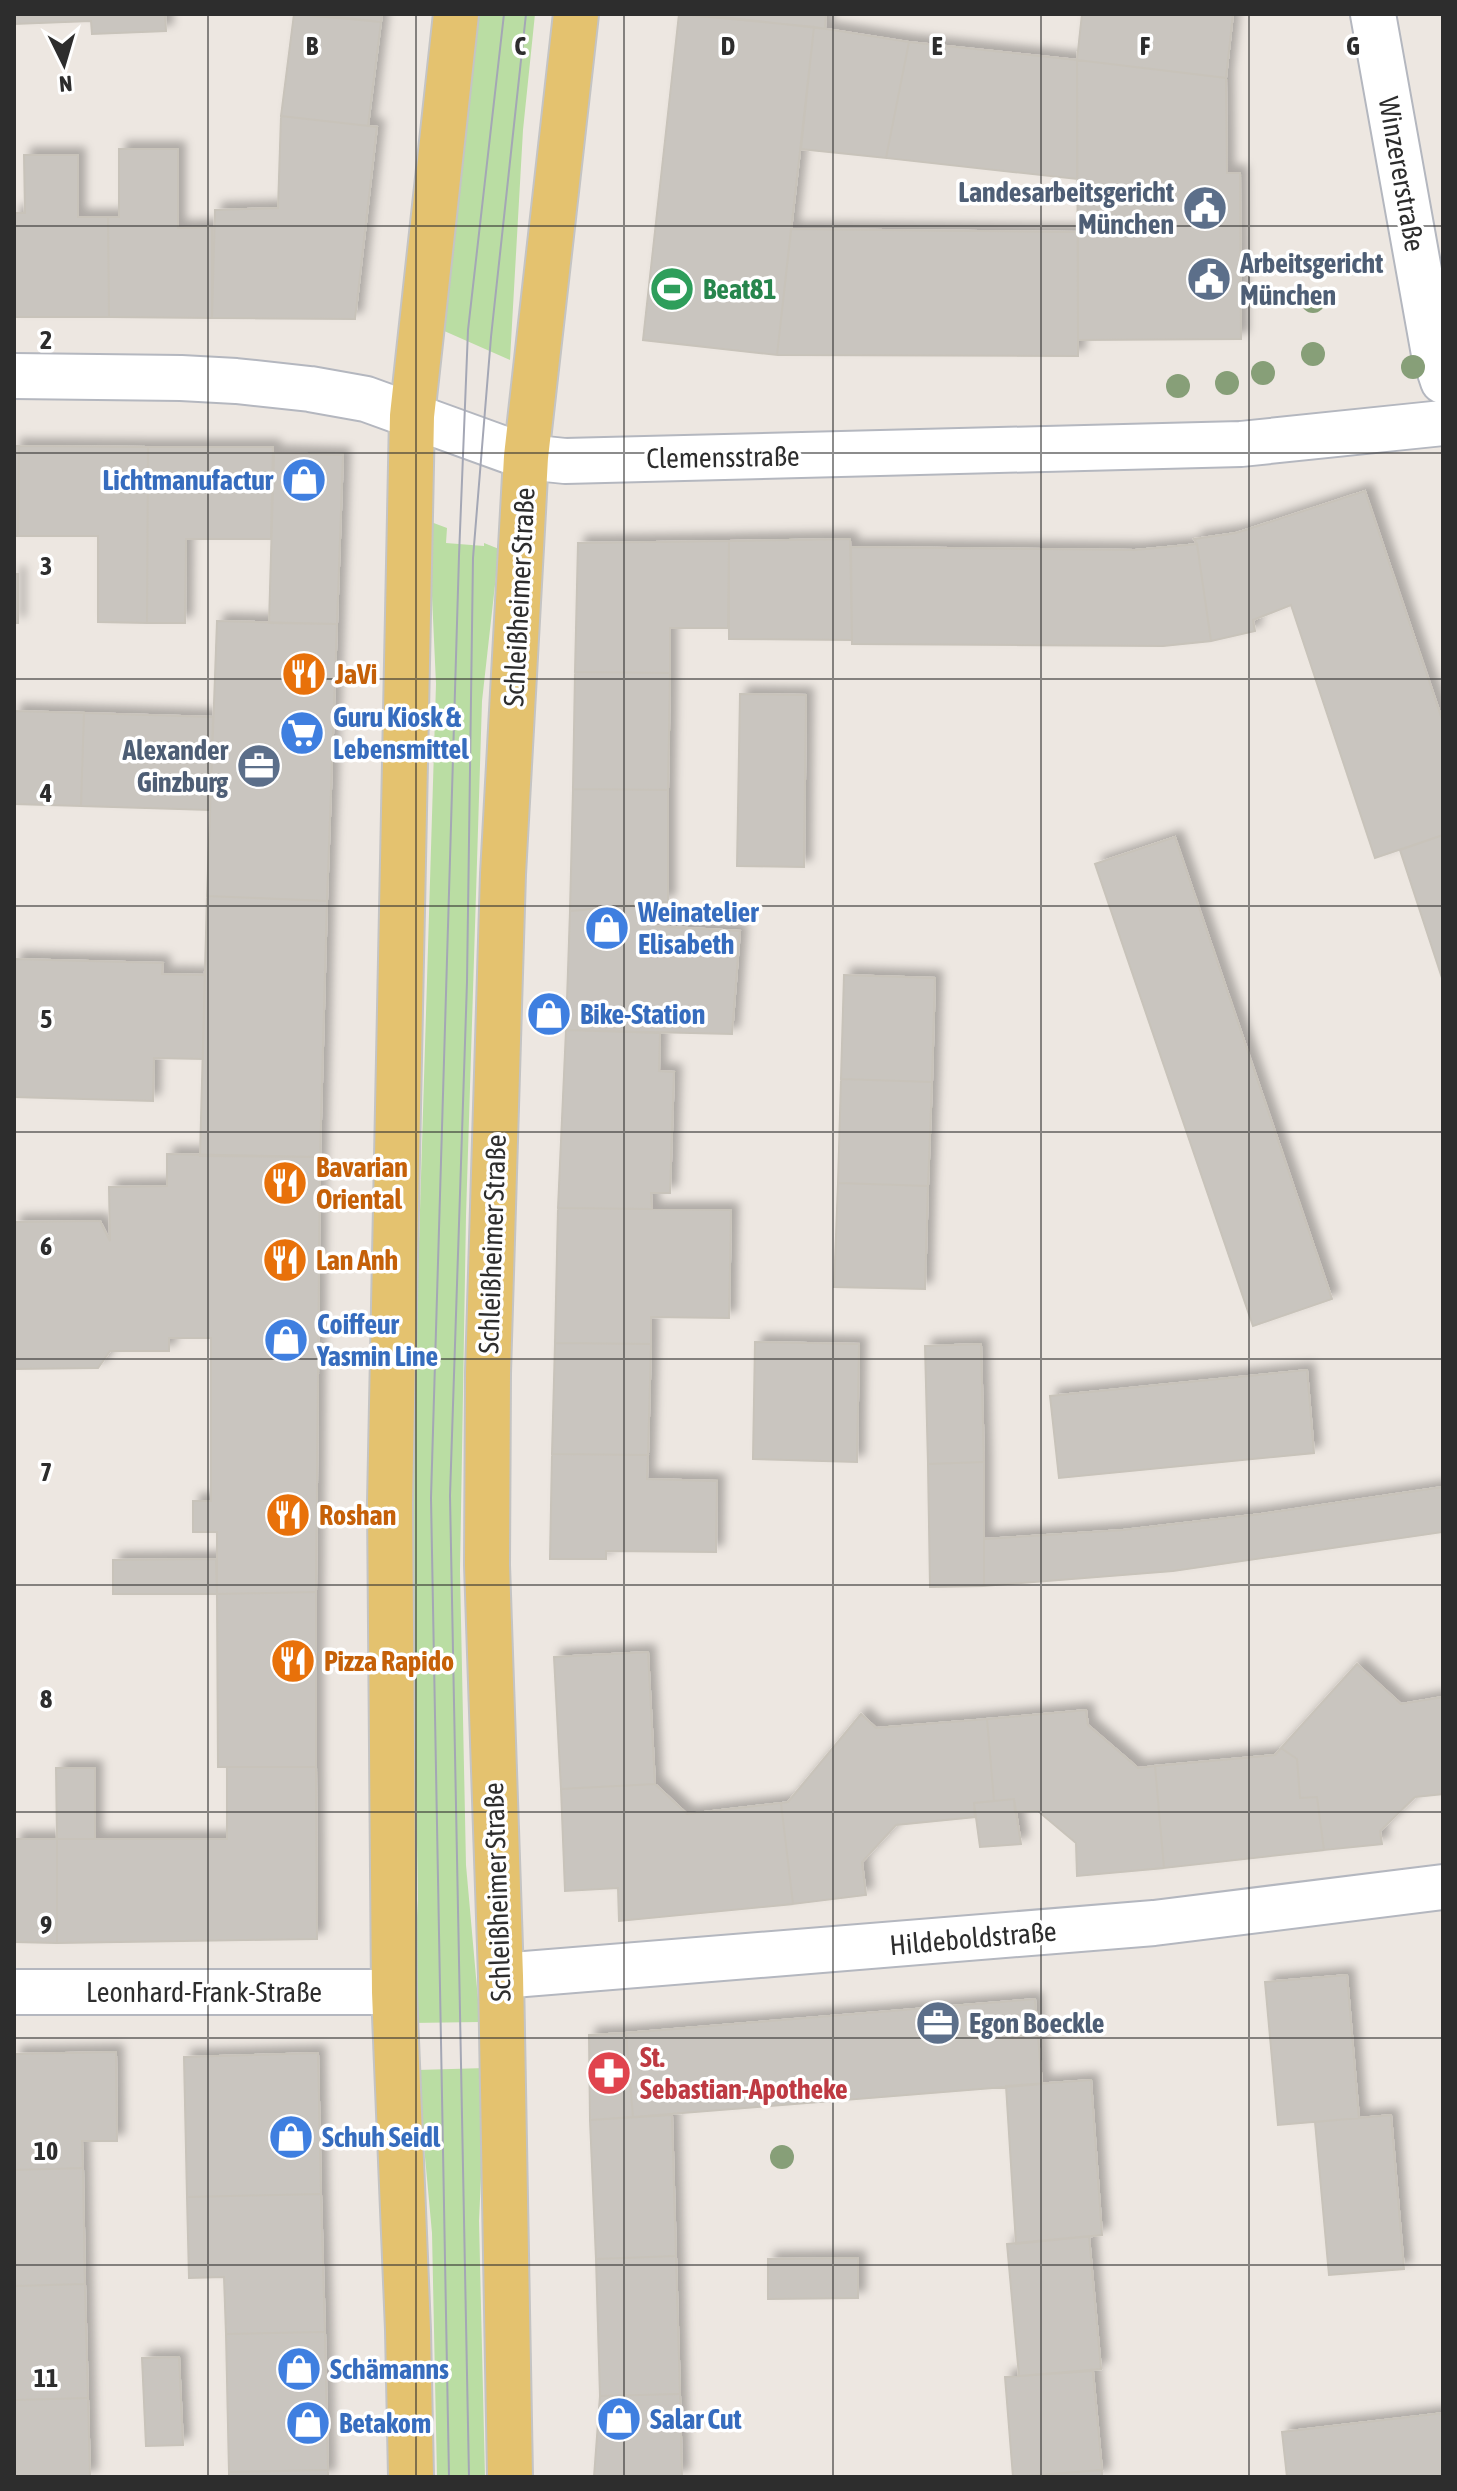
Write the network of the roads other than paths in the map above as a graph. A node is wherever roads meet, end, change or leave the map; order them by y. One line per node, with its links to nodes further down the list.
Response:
1 (456, 14): 6 (main road)
2 (576, 14): 8 (main road, Schleißheimer Straße)
3 (1373, 14): 5 (street, Winzererstraße)
4 (14, 376): 6 (street, Clemensstraße)
5 (1443, 381)
6 (412, 416): 8 (street, Clemensstraße); 12 (main road)
7 (1443, 423): 8 (street, Clemensstraße)
8 (526, 457): 10 (main road, Schleißheimer Straße)
9 (1443, 1887): 10 (street, Hildeboldstraße)
10 (501, 1976): 14 (main road, Schleißheimer Straße)
11 (14, 1992): 12 (street, Leonhard-Frank-Straße)
12 (394, 1992): 13 (main road)
13 (411, 2477)
14 (510, 2477)

